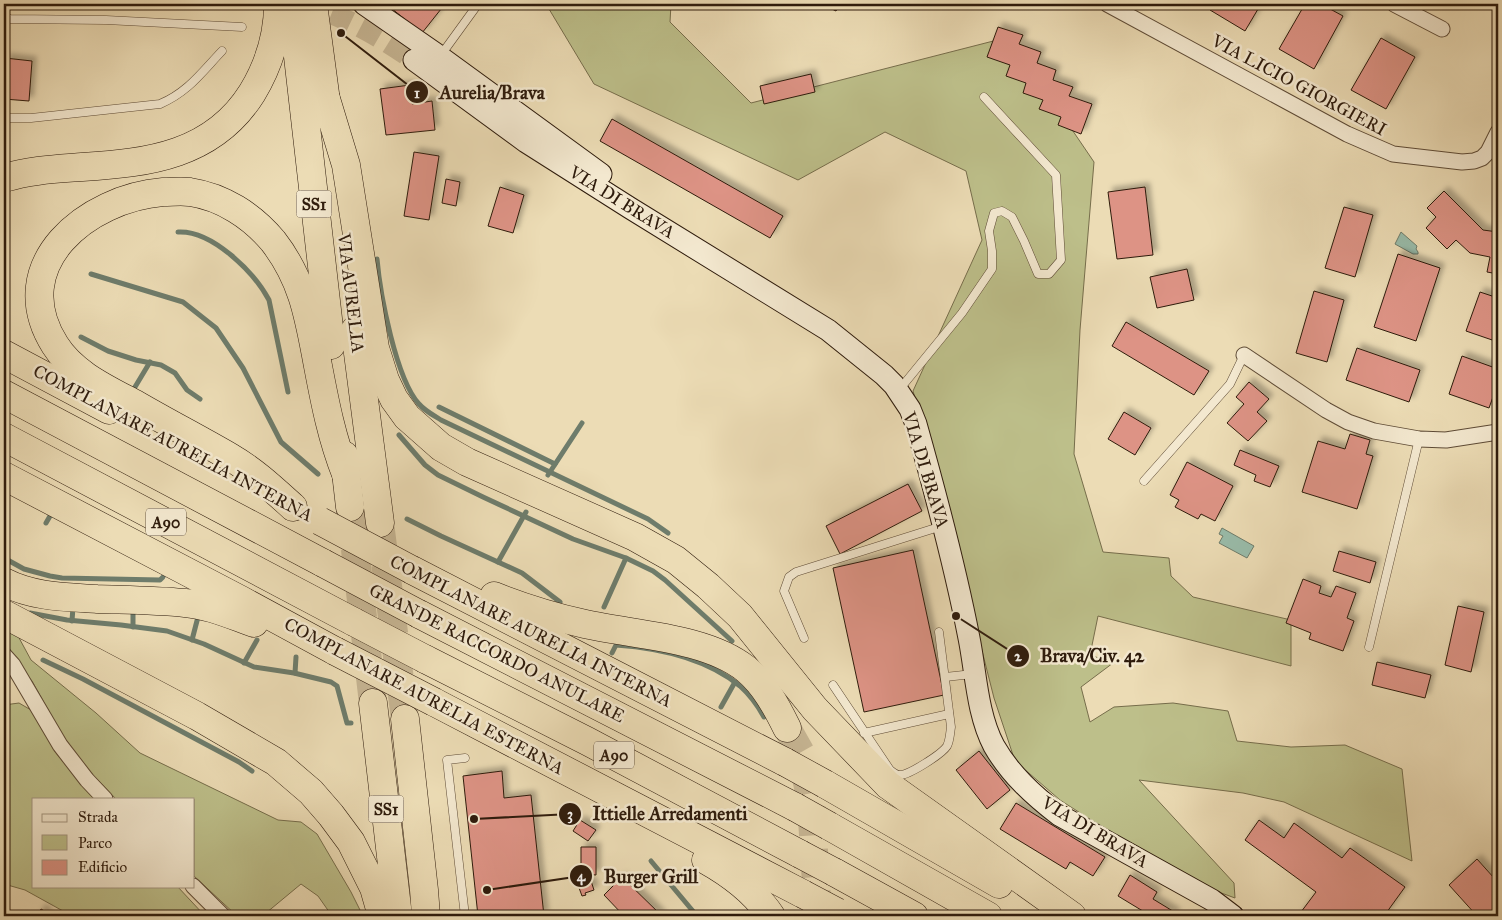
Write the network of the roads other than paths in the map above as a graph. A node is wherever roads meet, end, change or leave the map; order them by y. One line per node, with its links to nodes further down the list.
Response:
1 (278, 4): 18 (highway)
2 (292, 4): 27 (highway, VIA AURELIA / SS1)
3 (313, 4): 15 (highway, VIA AURELIA / SS1)
4 (364, 4): 12 (street)
5 (478, 4): 12 (lane)
6 (1107, 4): 17 (street, VIA LICIO GIORGIERI)
7 (1394, 4): 10 (street)
8 (4, 17): 9 (lane)
9 (242, 27)
10 (1442, 29)
11 (222, 51): 16 (lane)
12 (439, 56): 19 (street)
13 (414, 60): 19 (street, VIA DI BRAVA)
14 (984, 97): 22 (lane)
15 (326, 99): 32 (highway, VIA AURELIA / SS1); 66 (highway)
16 (4, 118)
17 (1498, 132)
18 (12, 173)
19 (630, 208): 22 (street, VIA DI BRAVA)
20 (4, 354): 30 (highway, COMPLANARE AURELIA INTERNA)
21 (1244, 355): 26 (street); 29 (lane)
22 (898, 392): 33 (street, VIA DI BRAVA)
23 (4, 394): 64 (highway, GRANDE RACCORDO ANULARE / A90, bridge)
24 (1498, 432): 26 (street)
25 (4, 437): 63 (highway, A90, bridge)
26 (1419, 439): 40 (lane)
27 (346, 474): 30 (highway); 31 (highway, VIA AURELIA / SS1)
28 (4, 476): 39 (highway, COMPLANARE AURELIA ESTERNA)
29 (1144, 482)
30 (294, 507): 35 (highway, COMPLANARE AURELIA INTERNA, bridge)
31 (350, 507)
32 (380, 523)
33 (944, 526): 38 (lane); 42 (street, VIA DI BRAVA)
34 (4, 582): 39 (highway)
35 (437, 584): 48 (highway); 65 (highway, COMPLANARE AURELIA INTERNA, bridge)
36 (4, 614): 57 (highway)
37 (939, 632): 43 (lane)
38 (804, 638)
39 (326, 646): 51 (highway, COMPLANARE AURELIA ESTERNA, bridge)
40 (1369, 647)
41 (4, 655): 53 (street)
42 (976, 674): 43 (lane); 67 (street, VIA DI BRAVA)
43 (945, 677): 46 (lane)
44 (833, 685): 49 (lane)
45 (373, 703): 58 (highway, SS1)
46 (949, 714): 49 (lane); 49 (lane)
47 (405, 719): 52 (highway, SS1)
48 (787, 728)
49 (864, 733)
50 (465, 758): 61 (lane)
51 (564, 770): 55 (highway, COMPLANARE AURELIA ESTERNA, bridge); 62 (highway)
52 (411, 778): 59 (highway, SS1); 60 (highway)
53 (104, 798)
54 (195, 888): 56 (street)
55 (840, 914)
56 (223, 916)
57 (382, 916)
58 (398, 916)
59 (426, 916)
60 (442, 916)
61 (464, 916)
62 (771, 916)
63 (914, 916)
64 (988, 916)
65 (1054, 916)
66 (1072, 916)
67 (1233, 916)

